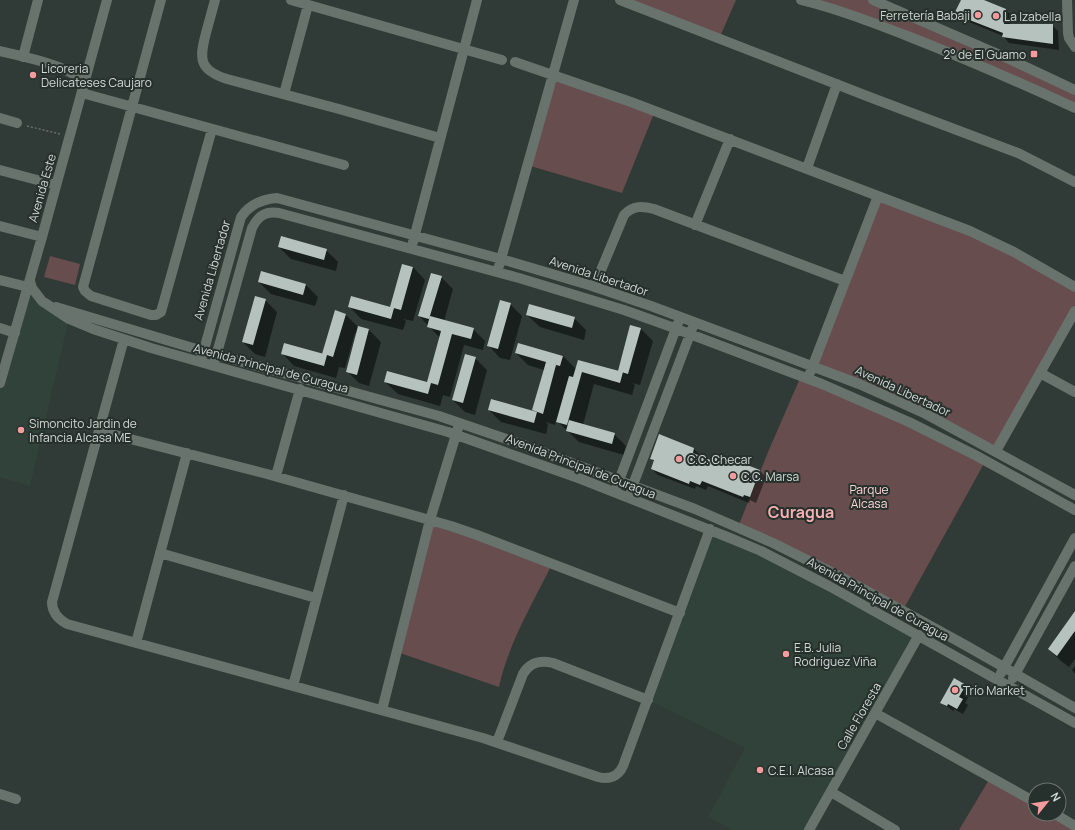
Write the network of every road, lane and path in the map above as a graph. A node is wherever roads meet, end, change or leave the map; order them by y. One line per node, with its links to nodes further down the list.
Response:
1 (38, 0): 16 (street)
2 (107, 0): 21 (street, Avenida Este)
3 (161, 0): 24 (street)
4 (215, 0): 23 (street)
5 (291, 0): 12 (street)
6 (477, 0): 14 (street)
7 (574, 0): 19 (street)
8 (620, 0): 20 (street)
9 (801, 0): 25 (street)
10 (873, 0): 22 (street)
11 (1067, 0): 13 (street)
12 (308, 5): 14 (street); 23 (street)
13 (1075, 47)
14 (464, 49): 17 (street); 30 (street)
15 (0, 51): 16 (street)
16 (23, 57): 21 (street)
17 (502, 60)
18 (515, 62): 19 (street)
19 (553, 74): 31 (street); 43 (street)
20 (837, 84): 33 (street); 35 (street)
21 (82, 90): 24 (street); 29 (street, Avenida Este)
22 (1075, 90)
23 (284, 94): 30 (street)
24 (132, 107): 28 (street); 28 (street)
25 (1075, 108)
26 (0, 118): 27 (street)
27 (17, 123): 29 (path)
28 (212, 129): 32 (street)
29 (70, 137): 36 (street, Avenida Este)
30 (440, 138): 40 (street)
31 (730, 139): 33 (street); 38 (street)
32 (344, 166)
33 (807, 168): 37 (street)
34 (0, 170): 36 (street)
35 (1075, 182)
36 (56, 185): 41 (street, Avenida Este)
37 (878, 196): 46 (street); 49 (street)
38 (694, 225): 46 (street); 48 (street)
39 (0, 226): 41 (street)
40 (414, 236): 42 (street); 43 (street, Avenida Libertador); 59 (street, Avenida Libertador)
41 (42, 237): 47 (street, Avenida Este)
42 (411, 249): 44 (street, Avenida Libertador); 60 (street, Avenida Libertador)
43 (501, 259): 44 (street); 48 (street, Avenida Libertador)
44 (498, 272): 55 (street, Avenida Libertador)
45 (0, 280): 47 (street)
46 (845, 281): 63 (street)
47 (29, 284): 50 (street, Avenida Principal de Curagua); 56 (street, Avenida Este)
48 (594, 287): 52 (street, Avenida Libertador)
49 (1075, 287)
50 (49, 305): 58 (street, Avenida Principal de Curagua); 59 (street, Avenida Principal de Curagua)
51 (1075, 311): 64 (street)
52 (681, 317): 53 (street, Avenida Libertador); 55 (street)
53 (694, 323): 57 (street); 63 (street, Avenida Libertador)
54 (0, 328): 56 (street)
55 (676, 329): 57 (street, Avenida Libertador); 75 (street)
56 (15, 332): 66 (street, Avenida Este)
57 (690, 334): 65 (street, Avenida Libertador); 76 (street)
58 (124, 339): 61 (street, Avenida Principal de Curagua); 70 (street)
59 (204, 351): 60 (street, Avenida Principal de Curagua); 61 (street, Avenida Libertador)
60 (217, 354): 62 (street, Avenida Libertador); 69 (street, Avenida Principal de Curagua)
61 (200, 362): 62 (street, Avenida Principal de Curagua)
62 (213, 366): 67 (street, Avenida Principal de Curagua)
63 (812, 366): 65 (street); 72 (street, Avenida Libertador)
64 (1040, 373): 68 (street); 72 (street)
65 (808, 379): 81 (street, Avenida Libertador)
66 (0, 383)
67 (300, 389): 71 (street, Avenida Principal de Curagua); 74 (street)
68 (1075, 392)
69 (460, 422): 71 (street); 75 (street, Avenida Principal de Curagua)
70 (99, 430): 73 (street); 90 (street)
71 (456, 434): 77 (street, Avenida Principal de Curagua); 82 (street)
72 (996, 452): 79 (street, Avenida Libertador)
73 (187, 453): 74 (street); 85 (street)
74 (276, 476): 78 (street)
75 (619, 480): 76 (street, Avenida Principal de Curagua); 77 (street)
76 (633, 485): 80 (street); 91 (street, Avenida Principal de Curagua)
77 (615, 492): 80 (street, Avenida Principal de Curagua)
78 (344, 495): 82 (street); 87 (street)
79 (1075, 495)
80 (629, 498): 83 (street, Avenida Principal de Curagua)
81 (1075, 510)
82 (430, 520): 88 (street); 98 (street)
83 (710, 529): 88 (street); 89 (street, Avenida Principal de Curagua)
84 (1075, 538): 91 (street)
85 (160, 553): 87 (street); 90 (street)
86 (1075, 566): 92 (street)
87 (316, 598): 94 (street)
88 (680, 613): 96 (street)
89 (919, 635): 93 (street, Avenida Principal de Curagua); 99 (street, Calle Floresta)
90 (136, 642): 94 (street)
91 (1004, 668): 92 (street, Avenida Principal de Curagua); 93 (street)
92 (1015, 674): 95 (street); 97 (street, Avenida Principal de Curagua)
93 (998, 679): 95 (street, Avenida Principal de Curagua)
94 (293, 686): 98 (street)
95 (1009, 686): 100 (street, Avenida Principal de Curagua)
96 (648, 700): 101 (street); 101 (street)
97 (1075, 708)
98 (382, 710): 101 (street)
99 (875, 713): 102 (street, Calle Floresta); 104 (street)
100 (1075, 723)
101 (497, 742)
102 (830, 792): 106 (street, Calle Floresta); 107 (street)
103 (0, 794): 105 (street)
104 (1027, 798)
105 (16, 800)
106 (809, 830)
107 (895, 830)

